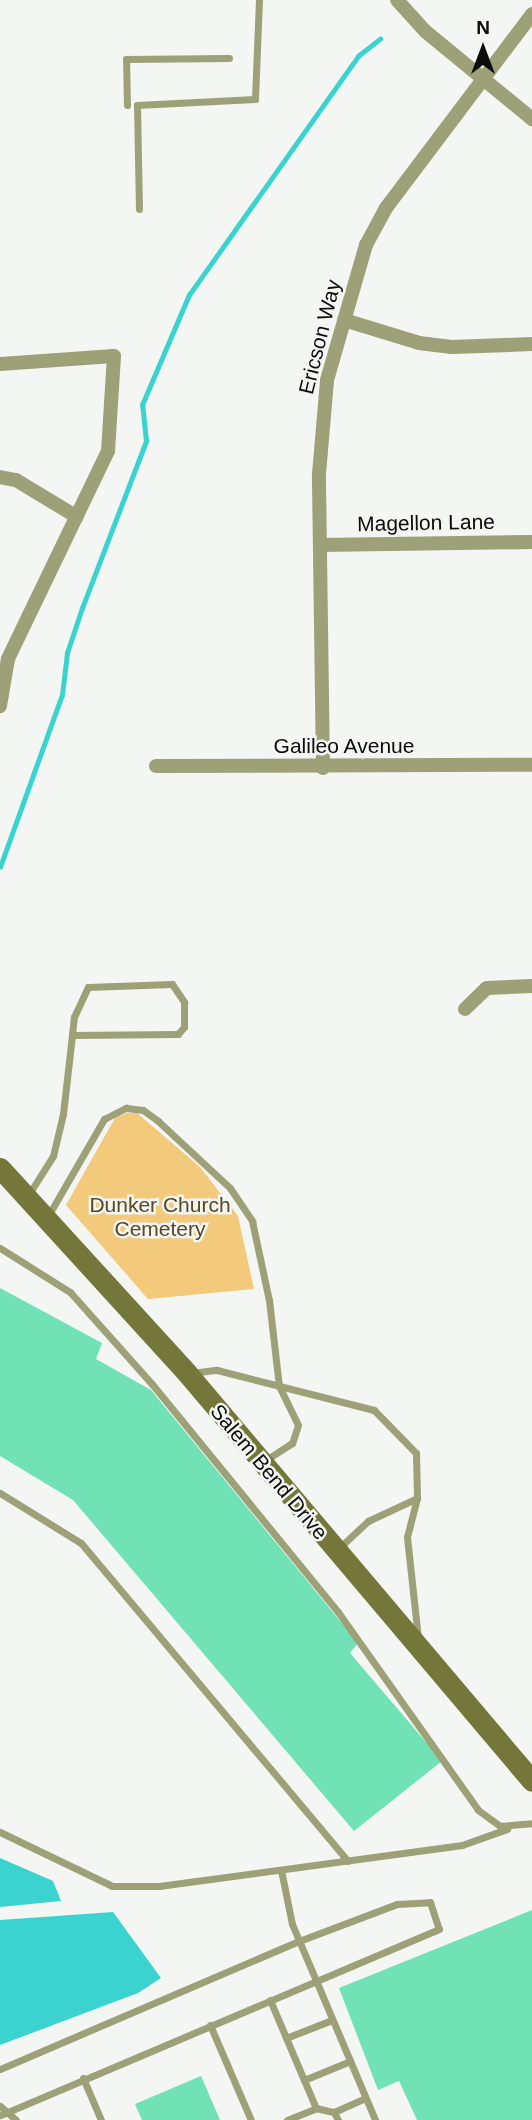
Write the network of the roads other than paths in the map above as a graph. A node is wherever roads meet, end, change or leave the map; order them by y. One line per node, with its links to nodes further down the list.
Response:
1 (259, 0): 6 (lane)
2 (397, 0): 5 (street)
3 (532, 14): 5 (street, Ericson Way)
4 (229, 58): 6 (lane)
5 (482, 77): 7 (street); 9 (street, Ericson Way)
6 (137, 105): 8 (lane)
7 (532, 119)
8 (139, 209)
9 (344, 320): 10 (street); 15 (street, Ericson Way)
10 (532, 344)
11 (0, 364): 13 (street)
12 (0, 477): 13 (street)
13 (77, 517): 16 (street)
14 (532, 542): 15 (street, Magellon Lane)
15 (320, 545): 19 (street, Ericson Way)
16 (0, 706)
17 (532, 765): 19 (street, Galileo Avenue)
18 (156, 766): 19 (street, Galileo Avenue)
19 (323, 768)
20 (532, 986): 21 (street)
21 (465, 1009)
22 (72, 1035): 22 (lane); 24 (lane)
23 (0, 1168): 24 (street, Salem Bend Drive)
24 (27, 1198): 25 (street, Salem Bend Drive)
25 (46, 1219): 27 (street, Salem Bend Drive); 28 (lane)
26 (0, 1248): 36 (lane)
27 (187, 1374): 28 (lane); 29 (street, Salem Bend Drive)
28 (279, 1386): 29 (lane); 31 (lane)
29 (262, 1463): 32 (street, Salem Bend Drive)
30 (0, 1493): 38 (lane)
31 (417, 1498): 32 (lane); 33 (lane)
32 (336, 1552): 33 (street, Salem Bend Drive)
33 (419, 1649): 34 (street, Salem Bend Drive)
34 (532, 1781)
35 (532, 1823): 36 (lane)
36 (511, 1827): 38 (lane)
37 (0, 1832): 39 (lane)
38 (348, 1861): 39 (lane)
39 (281, 1870): 40 (lane)
40 (299, 1941): 41 (lane); 41 (lane); 47 (lane)
41 (316, 1980): 42 (lane); 43 (lane)
42 (270, 2000): 44 (lane); 45 (lane)
43 (332, 2020): 45 (lane); 46 (lane)
44 (210, 2025): 48 (lane); 56 (lane)
45 (286, 2038): 49 (lane)
46 (350, 2062): 49 (lane); 50 (lane)
47 (0, 2069)
48 (83, 2078): 52 (lane); 55 (lane)
49 (304, 2081): 51 (lane)
50 (366, 2098): 53 (lane); 58 (lane)
51 (316, 2108): 53 (lane); 57 (lane)
52 (2, 2110): 54 (lane)
53 (336, 2116)
54 (16, 2120)
55 (101, 2120)
56 (251, 2120)
57 (287, 2120)
58 (375, 2120)

